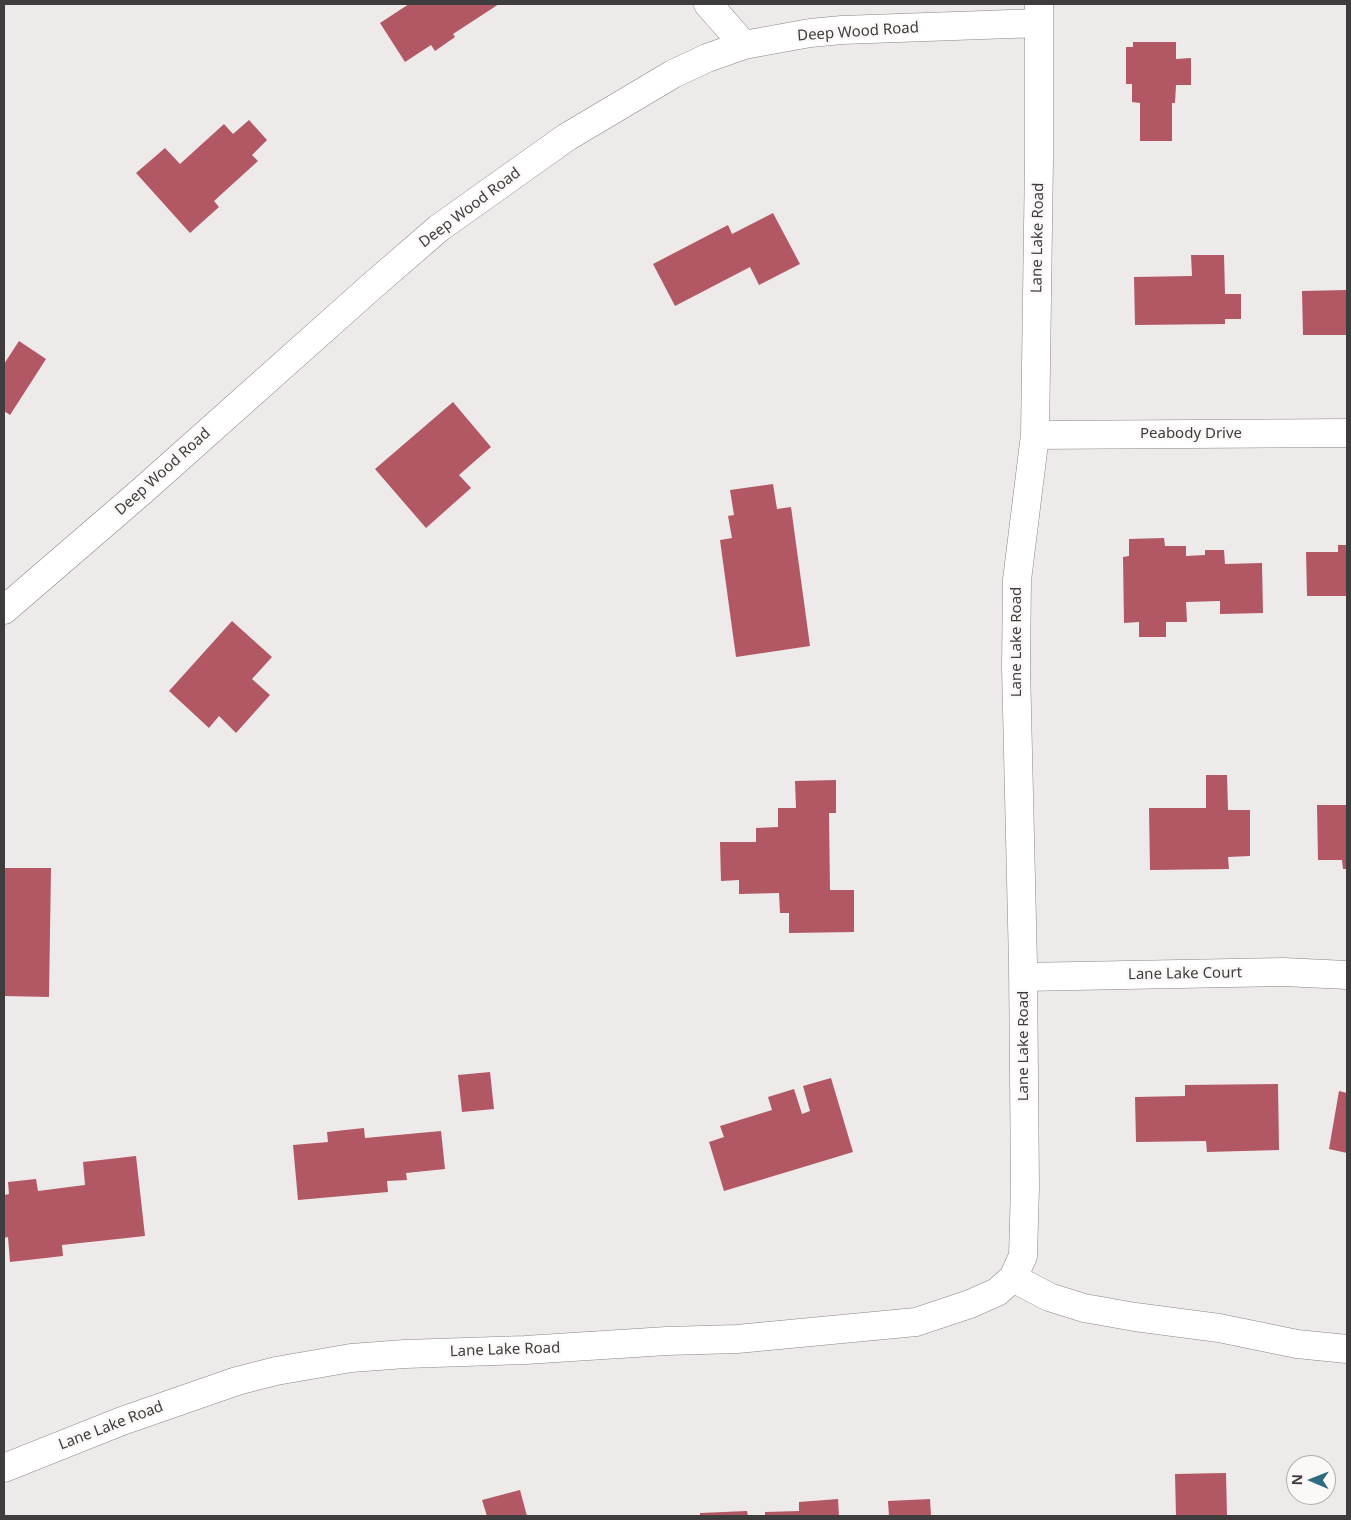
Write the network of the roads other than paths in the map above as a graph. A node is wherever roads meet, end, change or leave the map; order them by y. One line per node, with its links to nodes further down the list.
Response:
1 (708, 4): 3 (street)
2 (1039, 13): 3 (street, Deep Wood Road); 5 (street, Lane Lake Road)
3 (744, 45): 6 (street, Deep Wood Road)
4 (1347, 433): 5 (street, Peabody Drive)
5 (1035, 435): 8 (street, Lane Lake Road)
6 (4, 610)
7 (1347, 975): 8 (street, Lane Lake Court)
8 (1023, 977): 9 (street, Lane Lake Road)
9 (1013, 1278): 10 (street); 11 (street, Lane Lake Road)
10 (1347, 1349)
11 (4, 1468)

